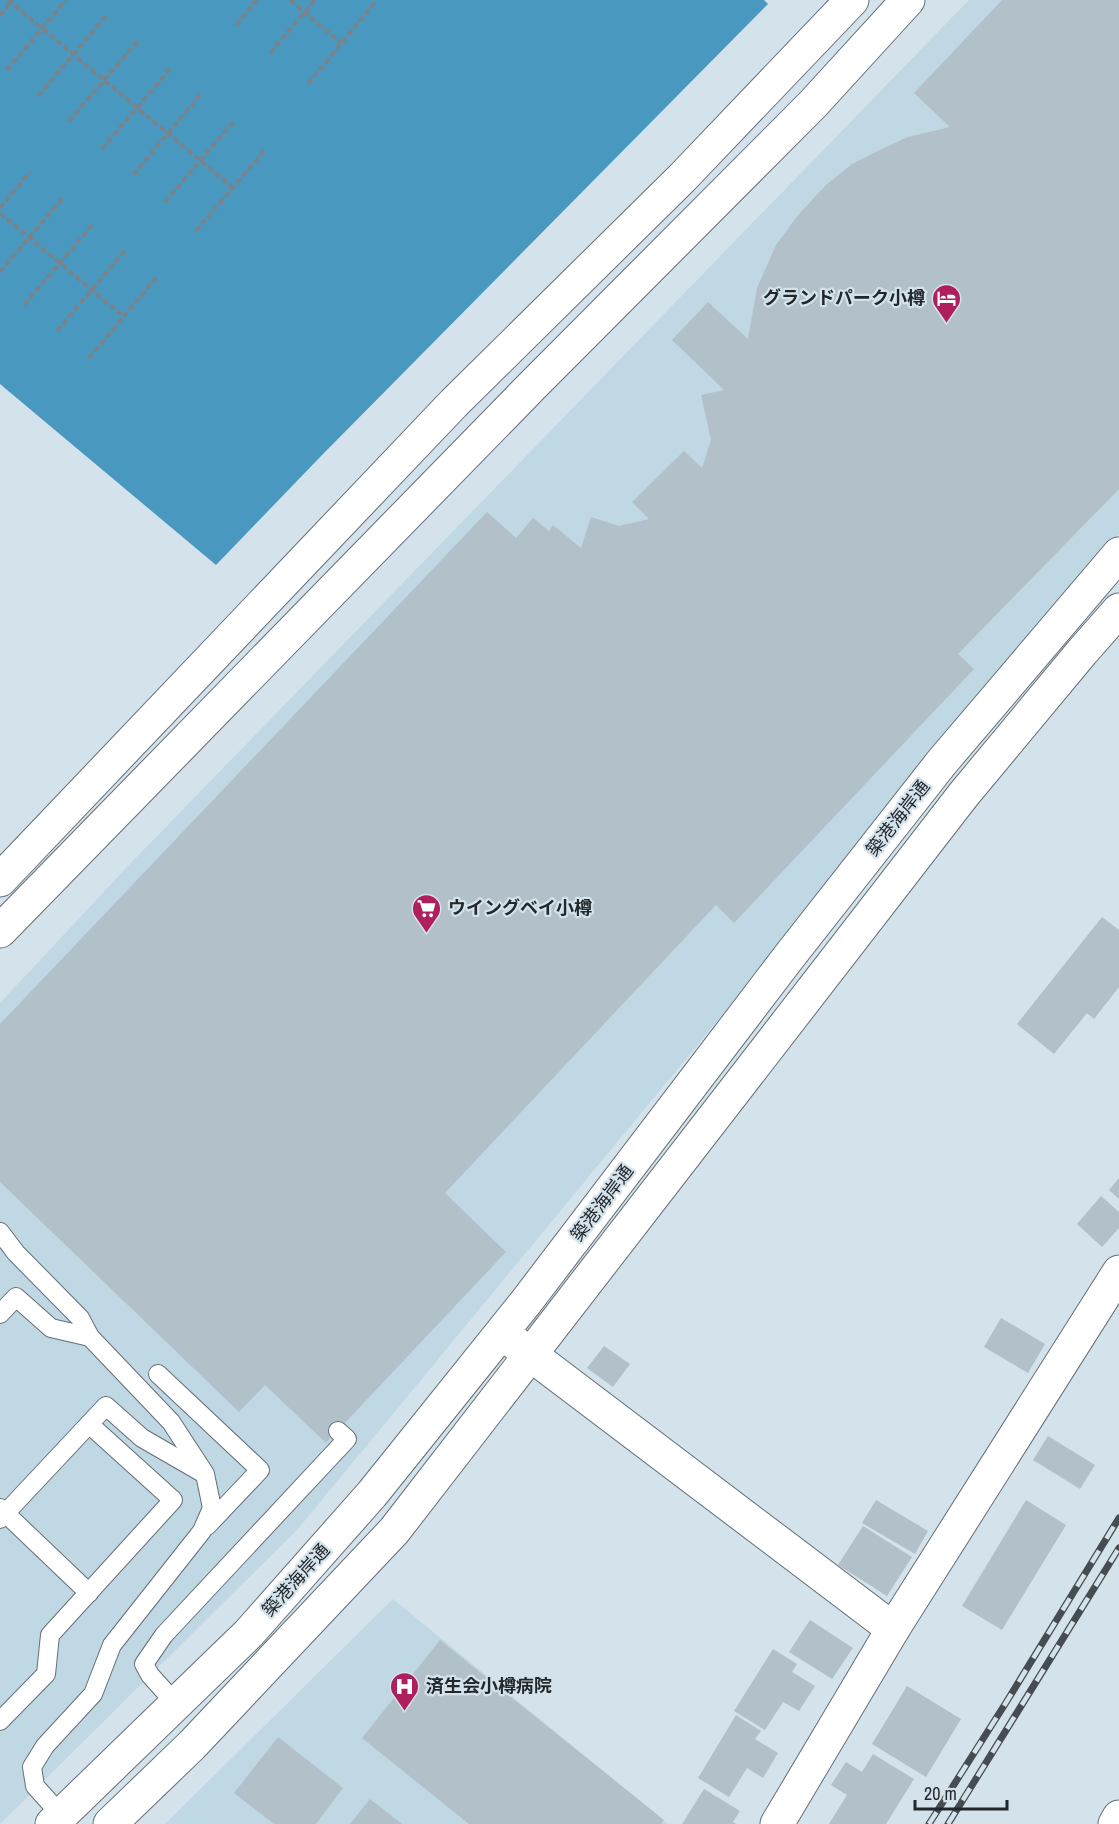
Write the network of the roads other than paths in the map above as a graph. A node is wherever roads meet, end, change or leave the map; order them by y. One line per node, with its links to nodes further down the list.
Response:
1 (852, 0): 5 (street)
2 (909, 0): 6 (street)
3 (1119, 554): 10 (street, 築港海岸通)
4 (1119, 610): 12 (street, 築港海岸通)
5 (0, 880)
6 (0, 931)
7 (0, 1232): 11 (lane)
8 (1119, 1272): 20 (street)
9 (0, 1314): 11 (lane)
10 (502, 1333): 12 (street); 21 (street, 築港海岸通)
11 (90, 1337): 16 (lane)
12 (531, 1357): 20 (street); 25 (street, 築港海岸通)
13 (158, 1374): 18 (lane)
14 (89, 1424): 16 (lane); 17 (lane); 19 (lane)
15 (338, 1431): 21 (lane)
16 (205, 1474): 18 (lane)
17 (2, 1513): 19 (lane)
18 (202, 1532): 24 (lane)
19 (89, 1593): 22 (lane)
20 (893, 1629): 26 (street)
21 (176, 1704): 24 (street, 築港海岸通)
22 (0, 1721)
23 (1119, 1817): 27 (street)
24 (57, 1820)
25 (110, 1824)
26 (777, 1824)
27 (1115, 1824)

